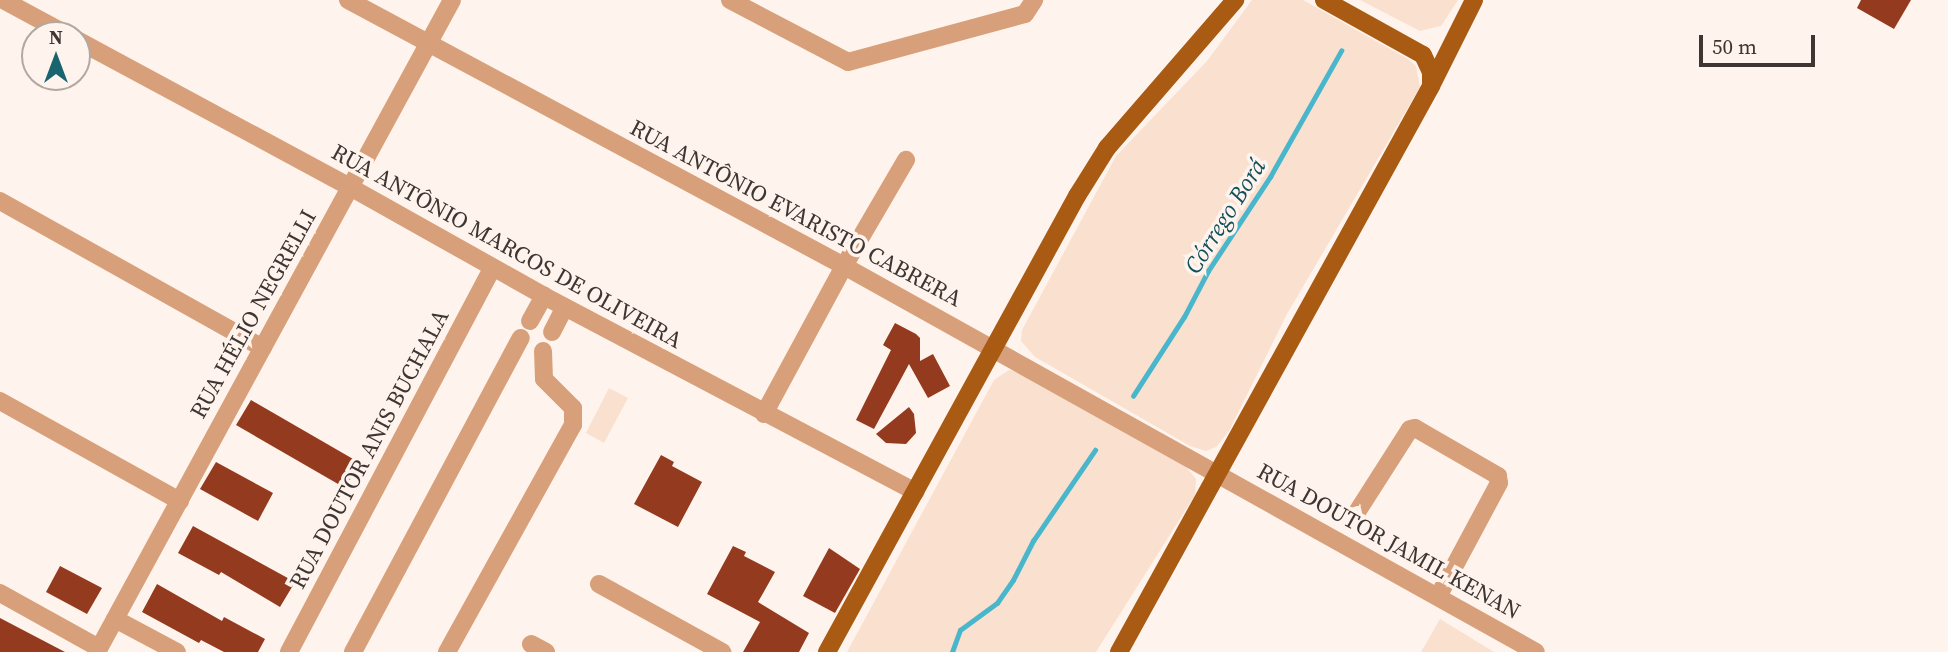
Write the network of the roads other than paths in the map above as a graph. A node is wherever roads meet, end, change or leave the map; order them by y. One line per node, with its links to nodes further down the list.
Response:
1 (4, 0): 9 (street)
2 (348, 0): 10 (street, RUA ANTÔNIO EVARISTO CABRERA)
3 (452, 0): 10 (street, RUA HÉLIO NEGRELLI)
4 (730, 0): 5 (street)
5 (1034, 0)
6 (1235, 0): 25 (main road)
7 (1325, 0): 13 (main road)
8 (1474, 0): 11 (main road)
9 (42, 21)
10 (428, 43): 16 (street, RUA HÉLIO NEGRELLI); 18 (street, RUA ANTÔNIO EVARISTO CABRERA)
11 (1454, 44): 13 (main road); 14 (main road)
12 (91, 48): 16 (street, RUA ANTÔNIO MARCOS DE OLIVEIRA)
13 (1423, 54): 14 (main road)
14 (1431, 86): 28 (main road)
15 (906, 160): 18 (street)
16 (350, 187): 19 (street, RUA ANTÔNIO MARCOS DE OLIVEIRA); 24 (street, RUA HÉLIO NEGRELLI)
17 (0, 201): 24 (street)
18 (844, 266): 25 (street, RUA ANTÔNIO EVARISTO CABRERA); 27 (street)
19 (492, 268): 20 (street, RUA ANTÔNIO MARCOS DE OLIVEIRA); 39 (street, RUA DOUTOR ANIS BUCHALA)
20 (544, 296): 21 (street, RUA ANTÔNIO MARCOS DE OLIVEIRA); 22 (street)
21 (565, 307): 23 (street); 27 (street, RUA ANTÔNIO MARCOS DE OLIVEIRA)
22 (530, 321)
23 (552, 332)
24 (263, 348): 30 (street, RUA HÉLIO NEGRELLI)
25 (994, 348): 28 (street, RUA ANTÔNIO EVARISTO CABRERA); 29 (main road)
26 (0, 401): 30 (street)
27 (765, 414): 29 (street, RUA ANTÔNIO MARCOS DE OLIVEIRA)
28 (1219, 473): 34 (street, RUA DOUTOR JAMIL KENAN); 44 (main road)
29 (916, 492): 43 (main road)
30 (180, 500): 35 (street, RUA HÉLIO NEGRELLI)
31 (1357, 512): 34 (street)
32 (598, 584): 42 (street)
33 (0, 593): 36 (street)
34 (1438, 597): 37 (street, RUA DOUTOR JAMIL KENAN)
35 (115, 619): 36 (street, RUA HÉLIO NEGRELLI); 38 (street)
36 (98, 650)
37 (1530, 651)
38 (177, 652)
39 (289, 652)
40 (353, 652): 41 (street)
41 (447, 652)
42 (722, 652)
43 (827, 652)
44 (1119, 652)

